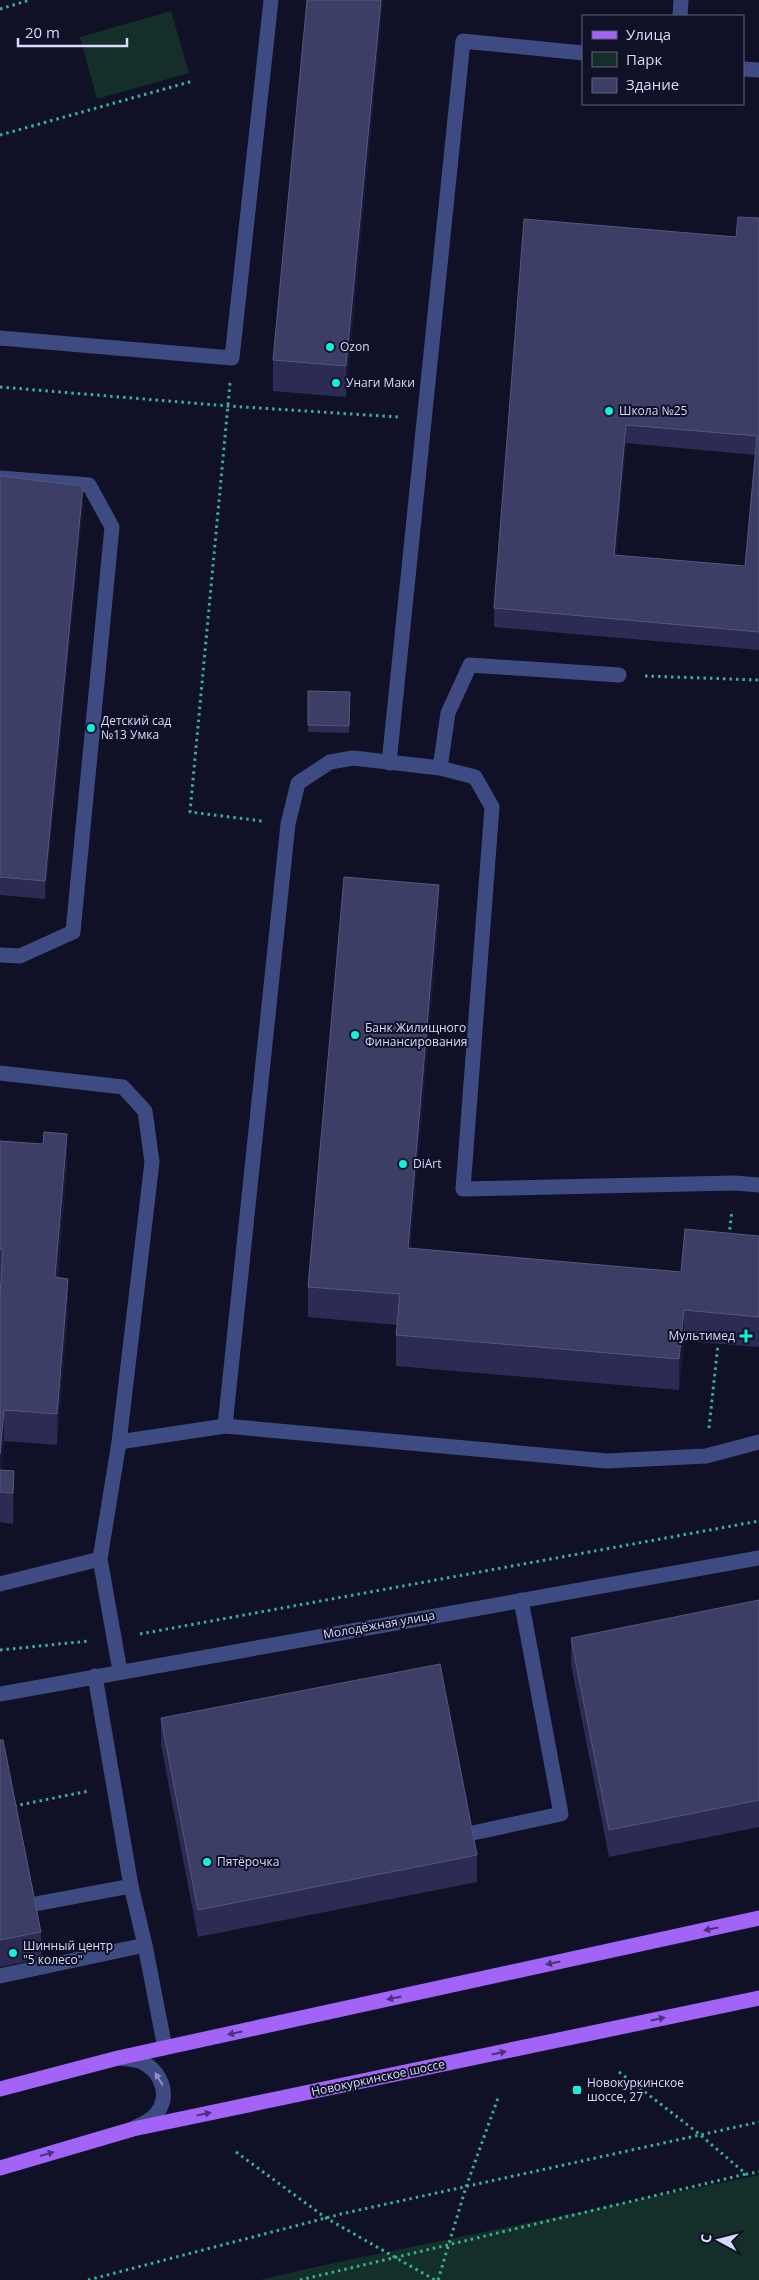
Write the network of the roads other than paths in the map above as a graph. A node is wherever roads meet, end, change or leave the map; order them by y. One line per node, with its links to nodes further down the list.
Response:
1 (271, 0): 7 (street)
2 (681, 0): 3 (street)
3 (680, 15)
4 (582, 53): 10 (street)
5 (744, 69): 6 (street)
6 (759, 70)
7 (0, 338)
8 (0, 478): 12 (street)
9 (619, 674): 11 (street)
10 (389, 763): 11 (street); 15 (street)
11 (440, 768): 14 (street)
12 (0, 955)
13 (0, 1073): 16 (street)
14 (759, 1185)
15 (226, 1426): 16 (street); 17 (street)
16 (119, 1442): 19 (street)
17 (759, 1442)
18 (759, 1558): 21 (street, Молодёжная улица)
19 (100, 1559): 20 (street); 22 (street)
20 (0, 1584)
21 (520, 1600): 22 (street, Молодёжная улица); 25 (street)
22 (120, 1671): 23 (street, Молодёжная улица)
23 (95, 1676): 24 (street, Молодёжная улица); 26 (street)
24 (0, 1694)
25 (468, 1834)
26 (131, 1886): 27 (street); 29 (street)
27 (30, 1904)
28 (759, 1918): 32 (main road, one-way to 32)
29 (145, 1945): 30 (street); 32 (street)
30 (0, 1976)
31 (759, 1998): 35 (main road, Новокуркинское шоссе, one-way to 31)
32 (165, 2048): 33 (main road)
33 (118, 2058): 34 (main road); 35 (street, one-way to 33)
34 (0, 2089)
35 (133, 2129): 36 (main road, Новокуркинское шоссе, one-way to 35)
36 (0, 2168)

